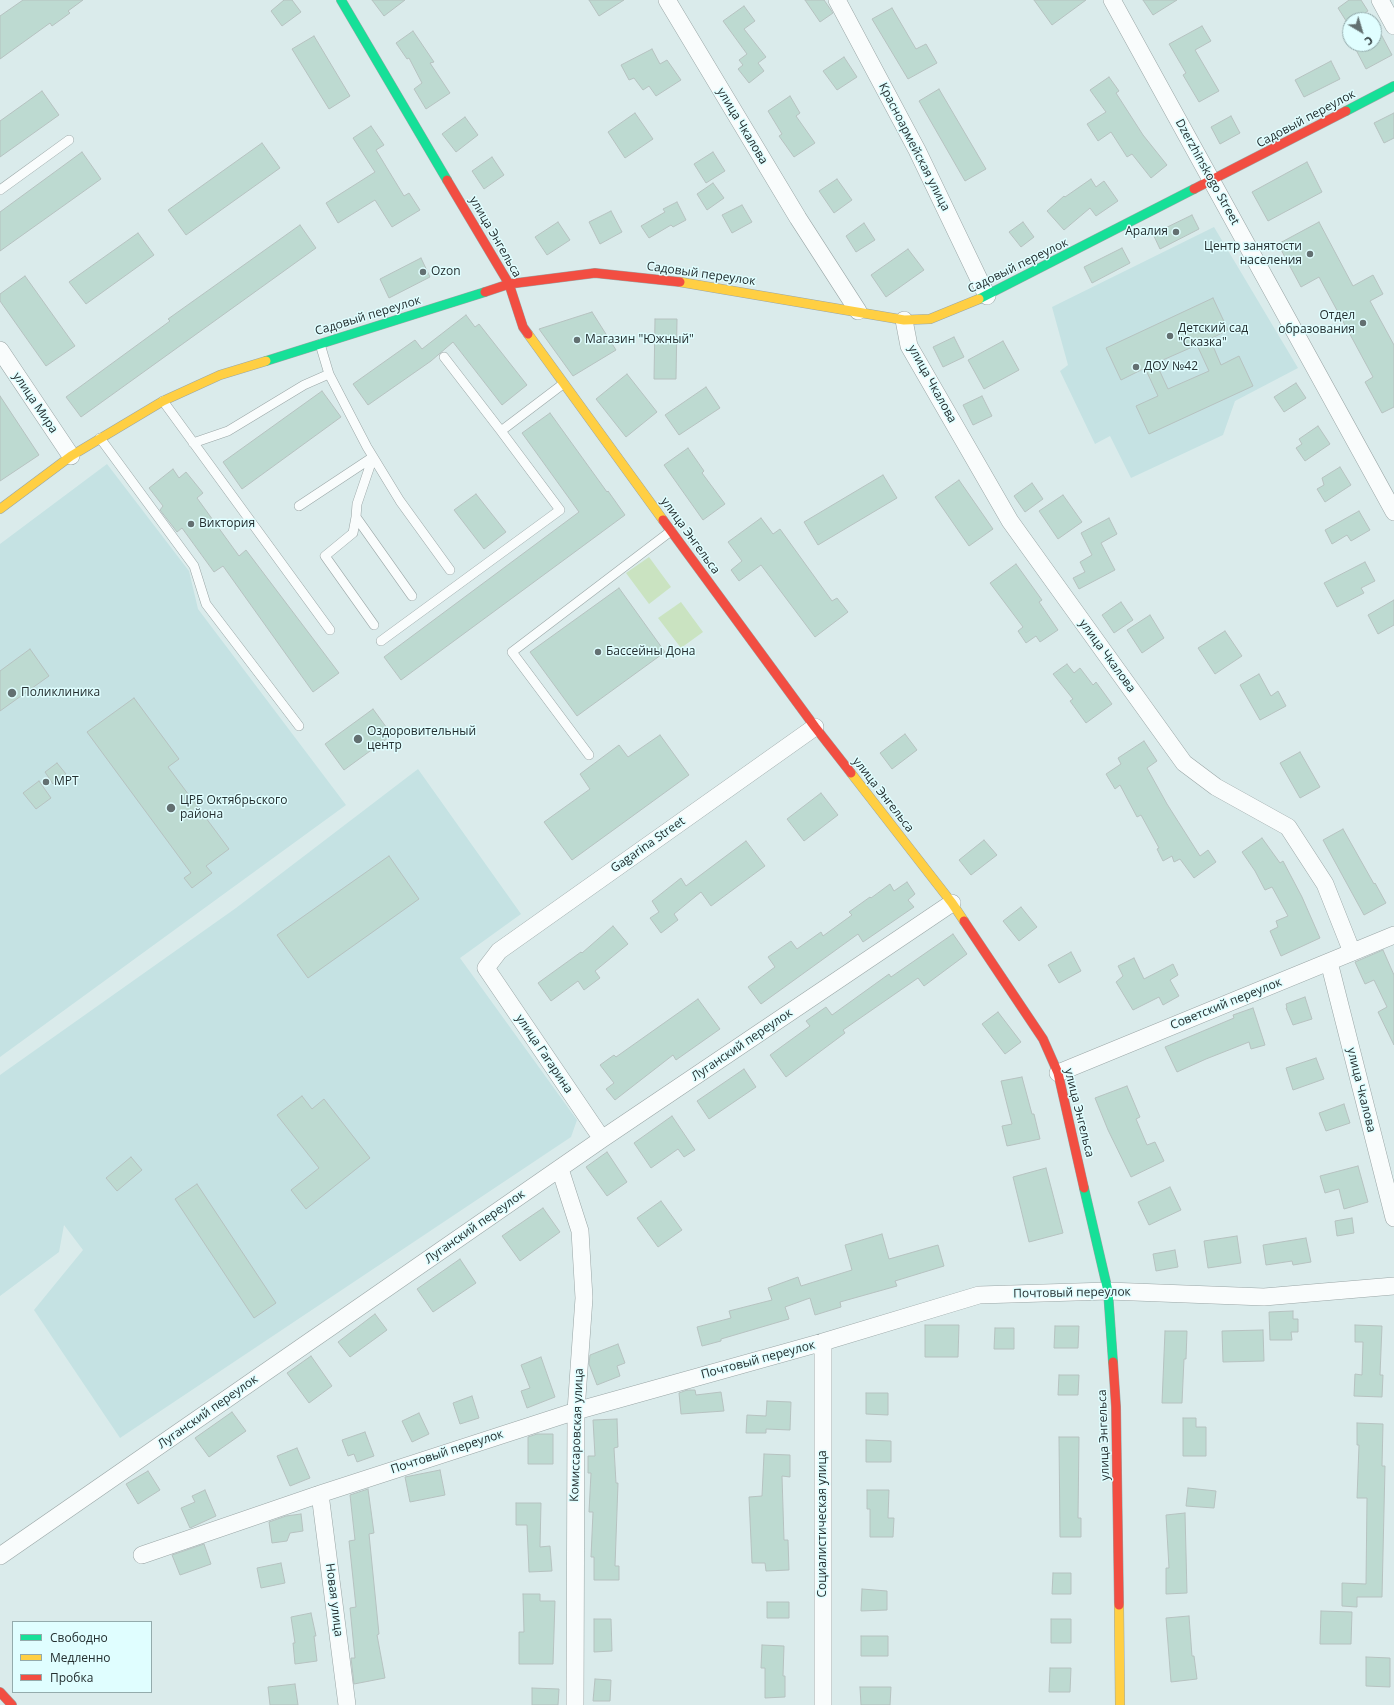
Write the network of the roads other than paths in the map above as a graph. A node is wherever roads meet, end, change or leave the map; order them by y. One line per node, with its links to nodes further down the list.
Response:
1 (340, 0): 11 (street, улица Энгельса)
2 (667, 0): 13 (street, улица Чкалова)
3 (837, 0): 12 (street, Красноармейская улица)
4 (1112, 0): 9 (street, Dzerzhinskogo Street)
5 (1380, 0): 6 (street)
6 (1394, 26)
7 (1394, 86): 9 (street, Садовый переулок)
8 (69, 140): 10 (lane)
9 (1212, 181): 12 (street, Садовый переулок); 28 (street, Dzerzhinskogo Street)
10 (0, 190)
11 (509, 284): 13 (street, Садовый переулок); 15 (street, Садовый переулок); 19 (street, улица Энгельса)
12 (987, 296): 14 (street, Садовый переулок)
13 (858, 311): 14 (street, Садовый переулок)
14 (904, 320): 41 (street, улица Чкалова)
15 (320, 344): 18 (lane); 20 (street, Садовый переулок)
16 (0, 350): 24 (street, улица Мира)
17 (444, 357): 21 (lane)
18 (329, 374): 23 (lane); 25 (lane)
19 (563, 384): 21 (lane); 30 (street, улица Энгельса)
20 (163, 401): 22 (street, Садовый переулок); 23 (lane)
21 (501, 431): 35 (lane)
22 (100, 438): 24 (street, Садовый переулок); 36 (lane)
23 (193, 442): 34 (lane)
24 (71, 456): 27 (street, Садовый переулок)
25 (373, 456): 26 (lane); 29 (lane); 31 (lane)
26 (299, 506)
27 (0, 509)
28 (1394, 512)
29 (356, 517): 32 (lane); 33 (lane)
30 (672, 531): 37 (street, улица Энгельса); 38 (lane)
31 (450, 570)
32 (412, 596)
33 (374, 625)
34 (330, 630)
35 (381, 641)
36 (299, 726)
37 (815, 727): 39 (street, улица Энгельса); 44 (street, Gagarina Street)
38 (589, 755)
39 (952, 903): 43 (street, улица Энгельса); 44 (street, Луганский переулок)
40 (1394, 935): 41 (street, Советский переулок)
41 (1352, 952): 42 (street, Советский переулок)
42 (1329, 962): 43 (street, Советский переулок); 46 (street, улица Чкалова)
43 (1058, 1074): 48 (street, улица Энгельса)
44 (602, 1139): 45 (street, Луганский переулок)
45 (560, 1169): 50 (street, Комиссаровская улица); 53 (street, Луганский переулок)
46 (1394, 1218)
47 (1394, 1286): 48 (street, Почтовый переулок)
48 (1108, 1292): 49 (street, Почтовый переулок); 59 (street, улица Энгельса)
49 (823, 1342): 50 (street, Почтовый переулок); 58 (street, Социалистическая улица)
50 (576, 1410): 51 (street, Почтовый переулок); 57 (street, Комиссаровская улица)
51 (320, 1494): 52 (street, Почтовый переулок); 56 (street, Новая улица)
52 (142, 1555)
53 (0, 1556)
54 (0, 1692): 55 (street)
55 (12, 1705)
56 (347, 1705)
57 (575, 1705)
58 (823, 1705)
59 (1120, 1705)

